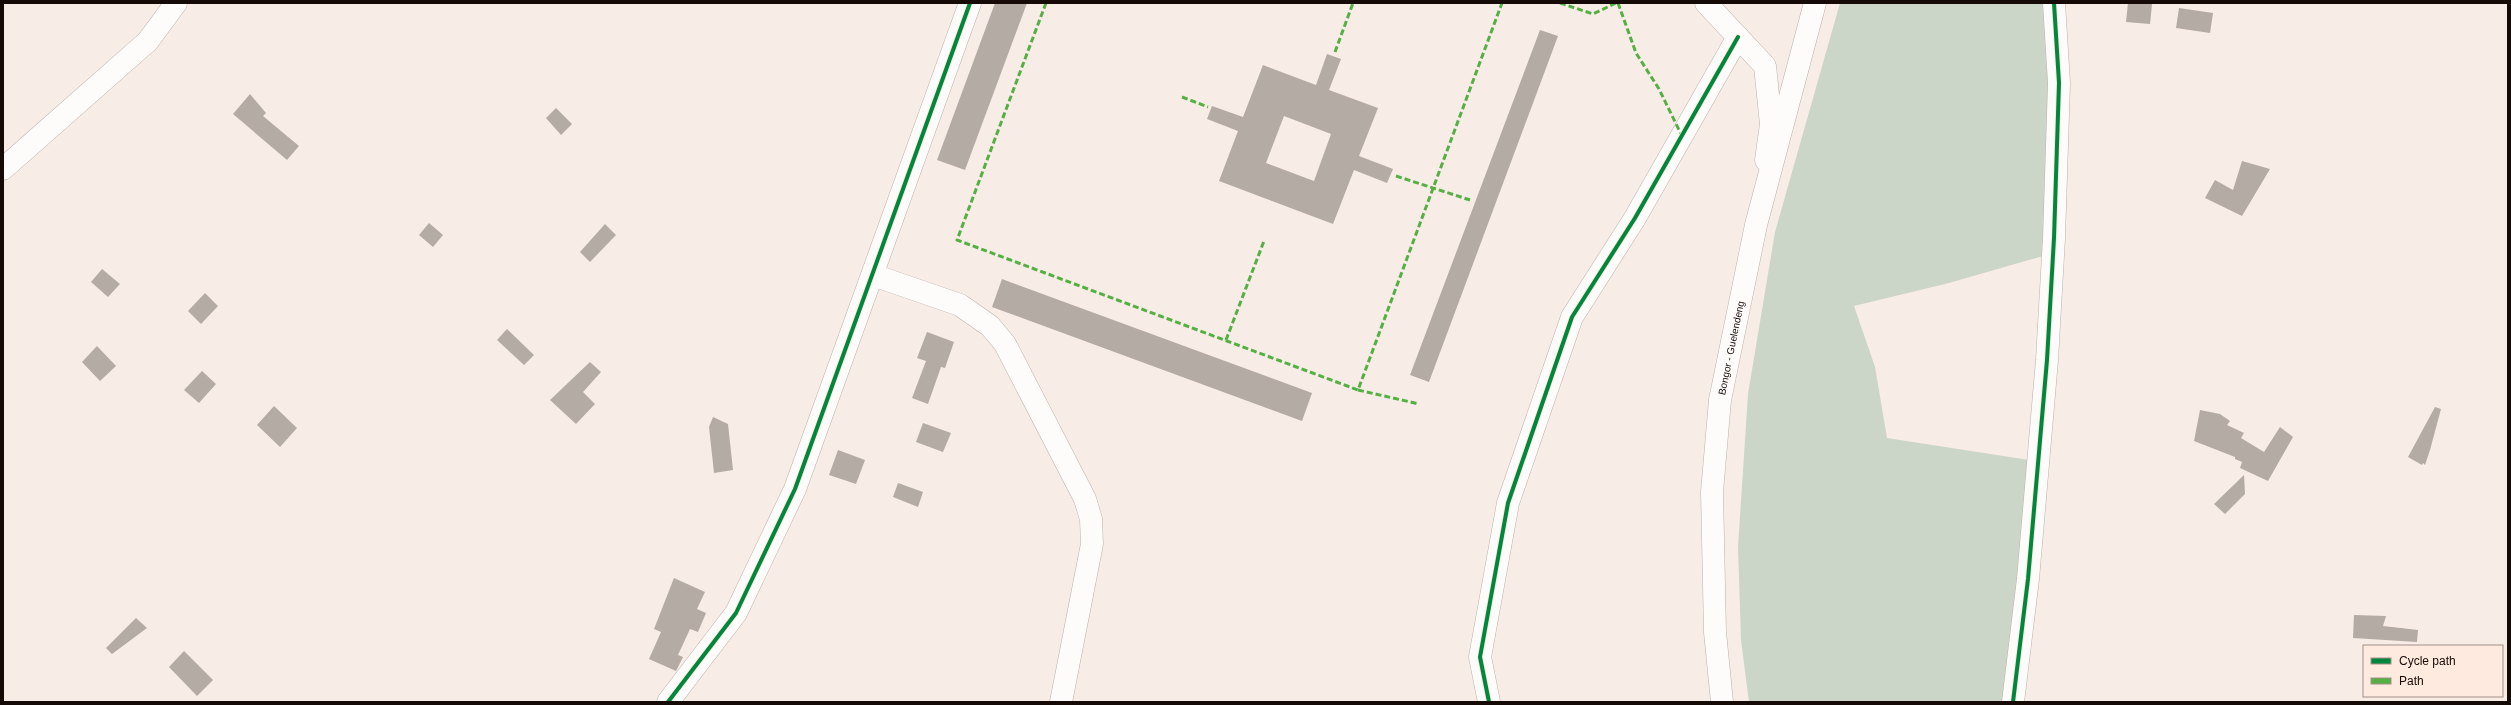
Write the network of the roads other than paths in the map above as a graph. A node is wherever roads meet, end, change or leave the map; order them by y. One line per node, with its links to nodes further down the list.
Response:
1 (176, 3): 7 (main road)
2 (970, 3): 9 (main road)
3 (1706, 3): 6 (main road)
4 (1815, 3): 8 (main road, Bongor - Guelendeng)
5 (2054, 3): 14 (main road)
6 (1738, 37): 8 (main road); 12 (main road)
7 (3, 169)
8 (1756, 225): 13 (main road, Bongor - Guelendeng)
9 (873, 274): 10 (main road); 11 (main road)
10 (668, 702)
11 (1061, 702)
12 (1488, 702)
13 (1722, 702)
14 (2013, 702)

